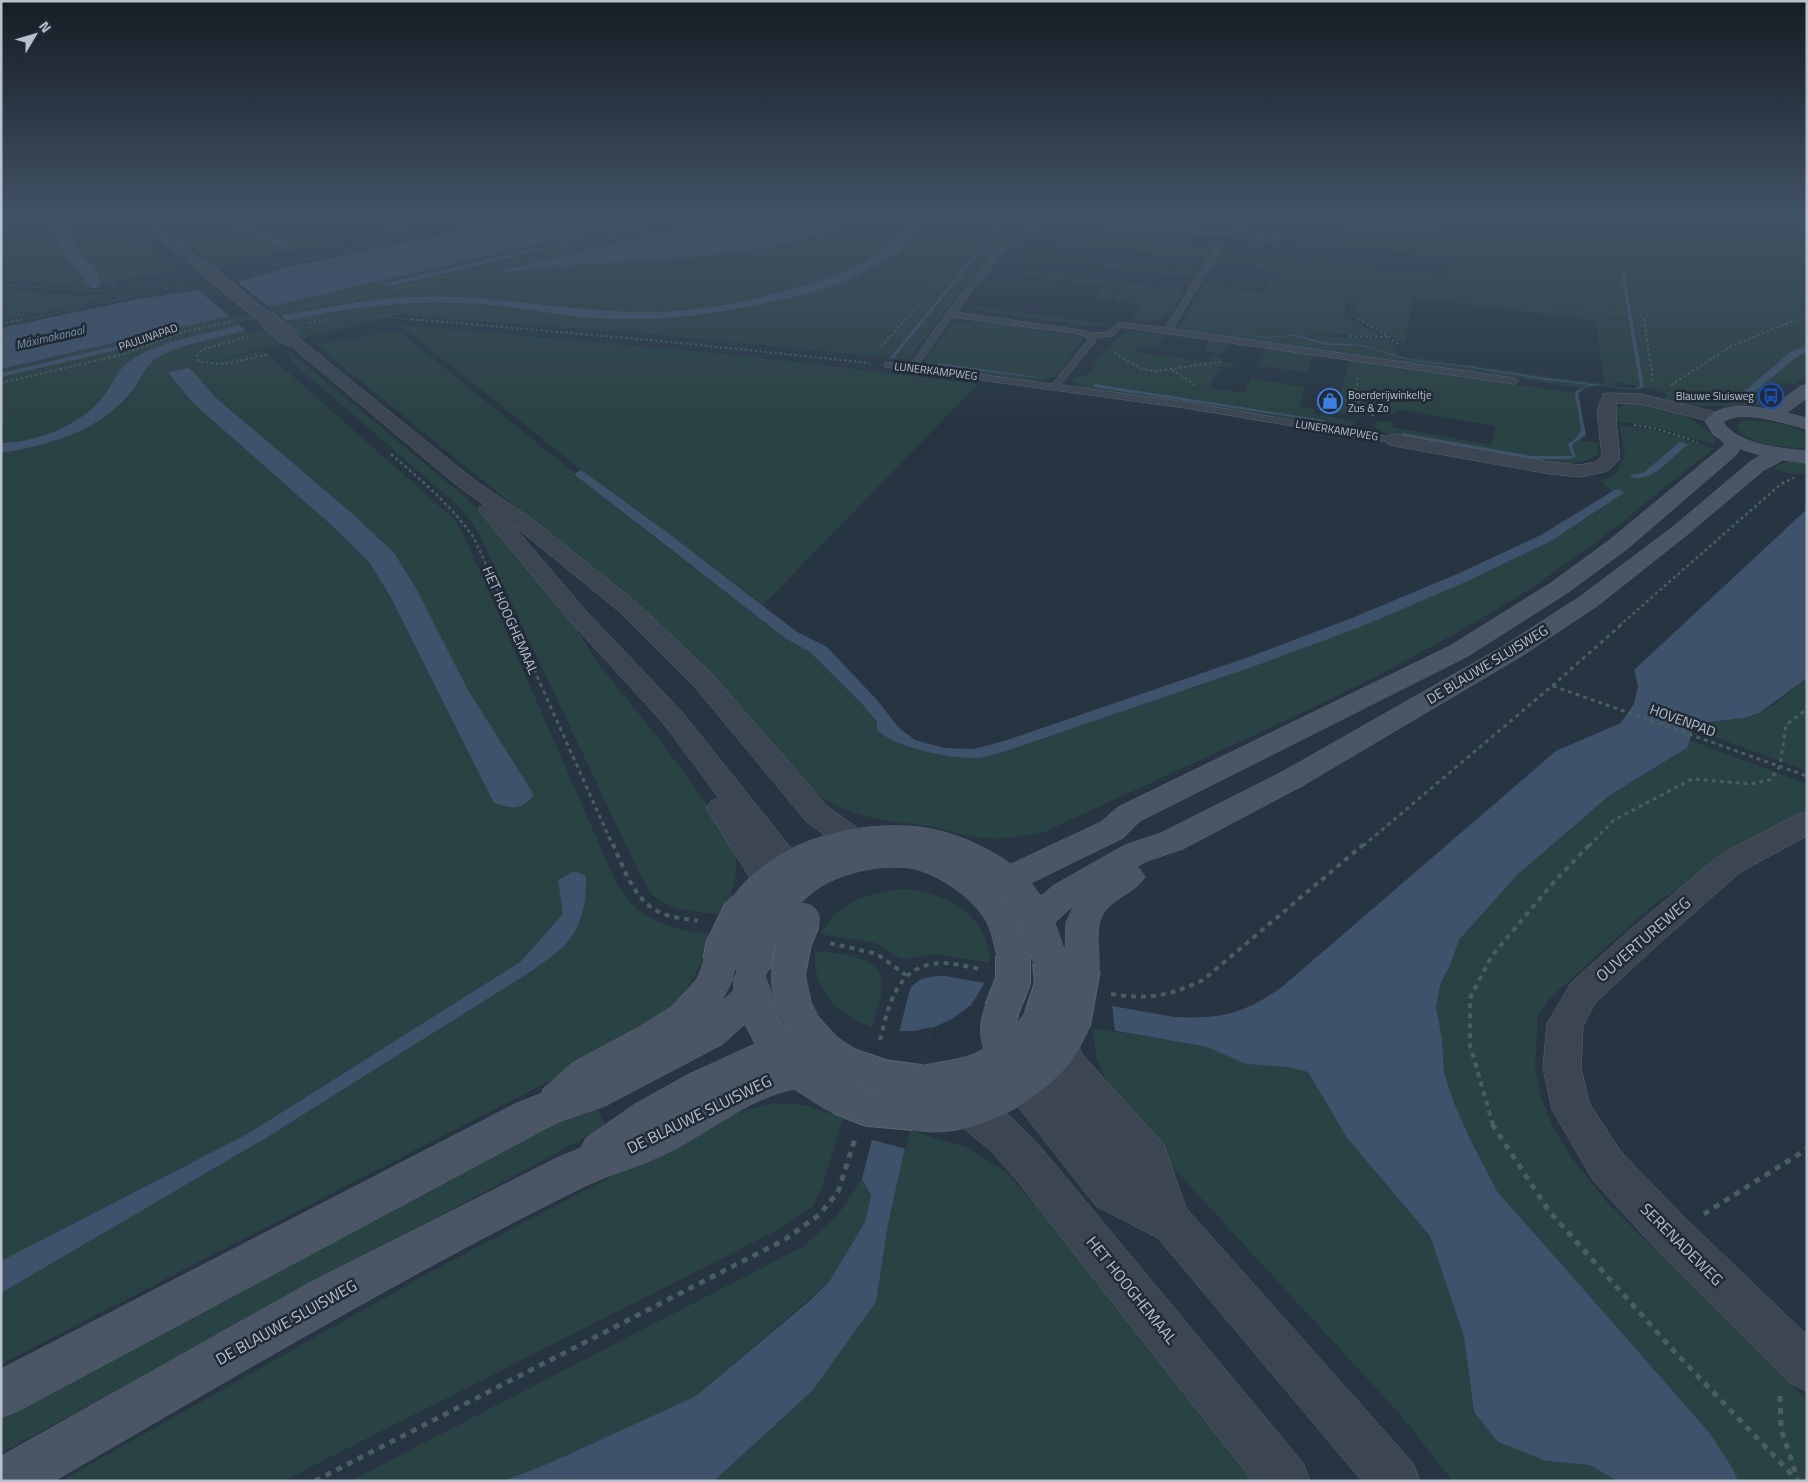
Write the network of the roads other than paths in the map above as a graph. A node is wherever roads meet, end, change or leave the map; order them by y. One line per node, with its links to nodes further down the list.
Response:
1 (225, 284): 19 (street, bridge)
2 (974, 284): 4 (lane)
3 (1196, 284): 5 (lane)
4 (952, 314): 6 (lane); 8 (lane)
5 (1167, 332): 6 (lane); 9 (lane)
6 (1092, 338): 10 (lane)
7 (888, 365): 8 (lane, LUNERKAMPWEG)
8 (912, 368): 10 (lane, LUNERKAMPWEG)
9 (1514, 380)
10 (1056, 386): 15 (lane, LUNERKAMPWEG)
11 (1807, 390): 12 (main road)
12 (1772, 414): 13 (main road); 14 (main road)
13 (1717, 418): 15 (street, LUNERKAMPWEG); 16 (main road)
14 (1807, 424)
15 (1394, 440)
16 (1736, 441): 17 (main road); 25 (main road, DE BLAUWE SLUISWEG)
17 (1780, 454): 18 (main road); 23 (main road, DE BLAUWE SLUISWEG)
18 (1807, 457)
19 (466, 483): 20 (street); 22 (street)
20 (718, 777): 24 (street); 24 (street)
21 (1807, 822): 34 (street, OUVERTUREWEG)
22 (851, 839): 24 (main road); 25 (main road)
23 (1172, 841): 27 (main road, DE BLAUWE SLUISWEG); 28 (main road, DE BLAUWE SLUISWEG)
24 (793, 873): 25 (main road); 26 (main road); 26 (main road)
25 (989, 875): 27 (main road); 30 (main road, bridge)
26 (772, 915): 29 (main road, bridge); 31 (main road, bridge)
27 (1037, 918): 28 (main road)
28 (1067, 965): 30 (main road, bridge)
29 (734, 978): 31 (main road); 37 (main road)
30 (1038, 1048): 32 (main road); 33 (main road); 35 (street); 35 (street)
31 (797, 1054): 32 (main road, bridge); 38 (main road, DE BLAUWE SLUISWEG)
32 (917, 1098): 33 (main road)
33 (970, 1109): 39 (street, HET HOOGHEMAAL)
34 (1571, 1109): 36 (street, SERENADEWEG)
35 (1170, 1223): 40 (street)
36 (1803, 1364)
37 (1, 1394)
38 (5, 1481)
39 (1285, 1481)
40 (1395, 1481)

